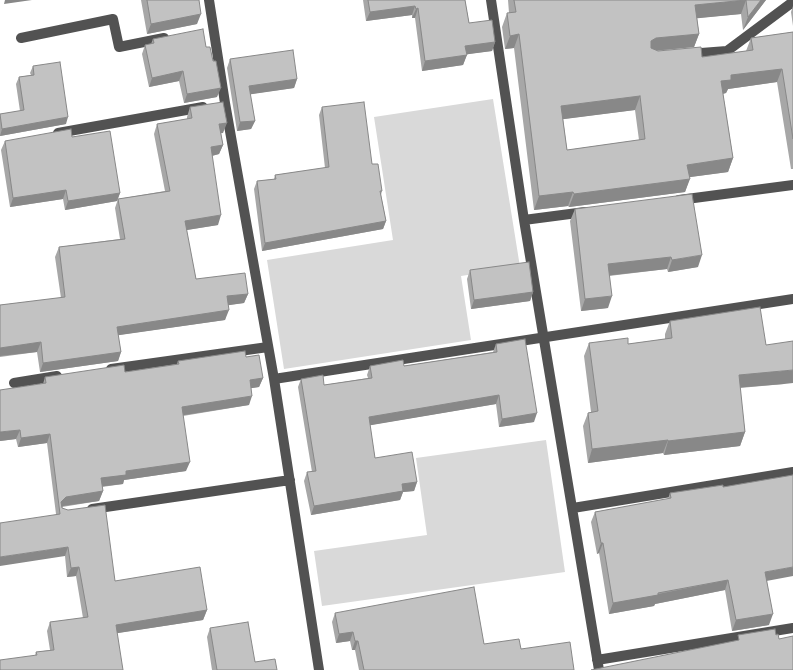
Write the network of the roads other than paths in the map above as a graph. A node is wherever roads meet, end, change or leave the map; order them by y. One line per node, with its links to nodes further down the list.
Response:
1 (209, 0): 7 (street)
2 (491, 0): 12 (street)
3 (793, 4): 6 (street)
4 (176, 36): 5 (street)
5 (21, 38)
6 (680, 55)
7 (225, 103): 8 (street); 15 (street)
8 (49, 135)
9 (793, 185): 10 (street)
10 (668, 201)
11 (592, 211): 12 (street)
12 (524, 220): 14 (street)
13 (793, 300): 14 (street)
14 (545, 337): 18 (street); 22 (street)
15 (268, 347): 16 (street); 18 (street)
16 (102, 370)
17 (63, 376): 19 (street)
18 (274, 379): 21 (street)
19 (14, 382)
20 (793, 472): 22 (street)
21 (290, 480): 23 (street); 26 (street)
22 (573, 508): 25 (street)
23 (83, 510)
24 (793, 628): 25 (street)
25 (598, 665)
26 (319, 670)

